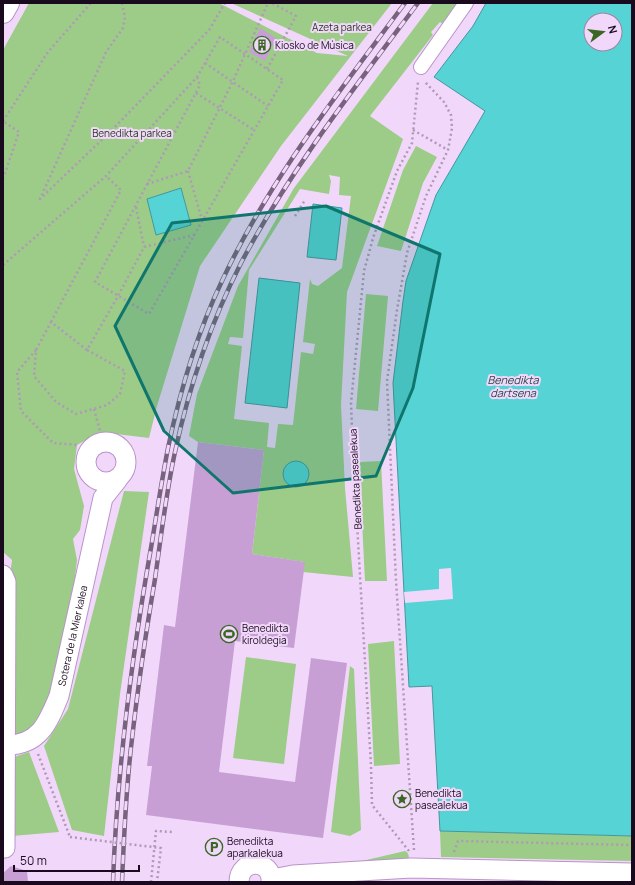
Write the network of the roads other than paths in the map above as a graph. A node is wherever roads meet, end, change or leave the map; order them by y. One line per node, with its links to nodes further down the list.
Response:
1 (8, 3): 3 (street)
2 (466, 3): 4 (street)
3 (3, 12)
4 (420, 70)
5 (94, 478): 6 (street); 6 (street); 7 (street)
6 (118, 479): 7 (street, Sotera de la Mier kalea)
7 (103, 498): 9 (street, Sotera de la Mier kalea)
8 (3, 575): 9 (street)
9 (5, 746): 10 (street)
10 (5, 848)
11 (632, 873): 12 (street)
12 (271, 880): 13 (street)
13 (239, 882)

